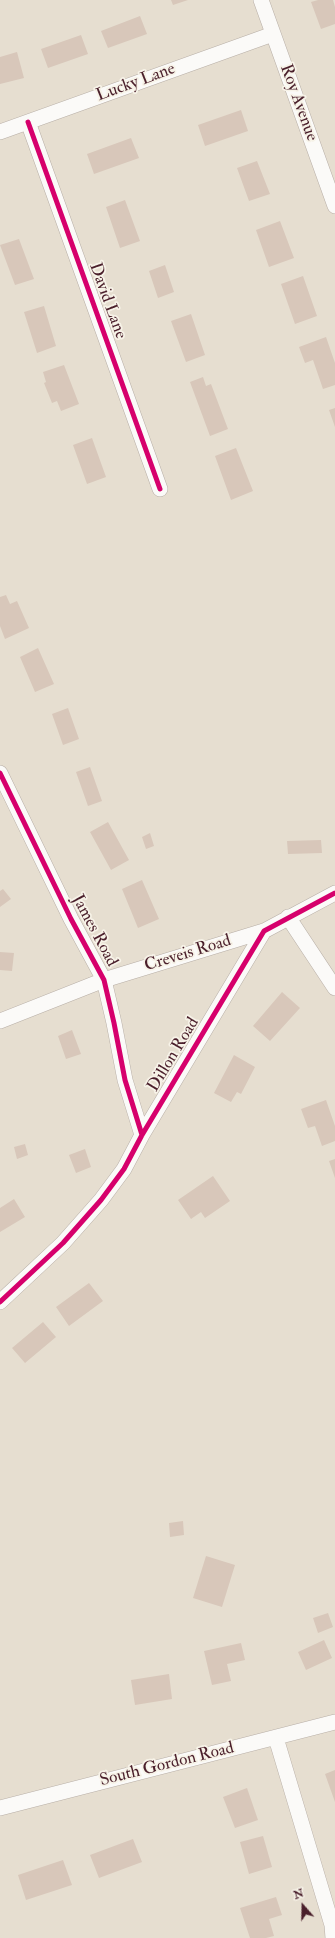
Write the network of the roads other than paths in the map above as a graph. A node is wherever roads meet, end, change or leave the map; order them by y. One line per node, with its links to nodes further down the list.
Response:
1 (260, 0): 2 (street, Roy Avenue)
2 (272, 34): 3 (street, Lucky Lane); 5 (street, Roy Avenue)
3 (28, 122): 4 (street, Lucky Lane); 6 (street, David Lane)
4 (0, 132)
5 (335, 206)
6 (160, 489)
7 (0, 773): 11 (street, James Road)
8 (335, 893): 9 (street, Dillon Road)
9 (288, 917): 10 (street, Dillon Road); 12 (street)
10 (264, 931): 11 (street, Creveis Road); 14 (street, Dillon Road)
11 (104, 980): 13 (street, Creveis Road); 14 (street, James Road)
12 (335, 988)
13 (0, 1021)
14 (142, 1135): 15 (street, Dillon Road)
15 (0, 1302)
16 (335, 1722): 17 (street, South Gordon Road)
17 (276, 1738): 18 (street, South Gordon Road); 19 (street)
18 (0, 1808)
19 (333, 1938)

